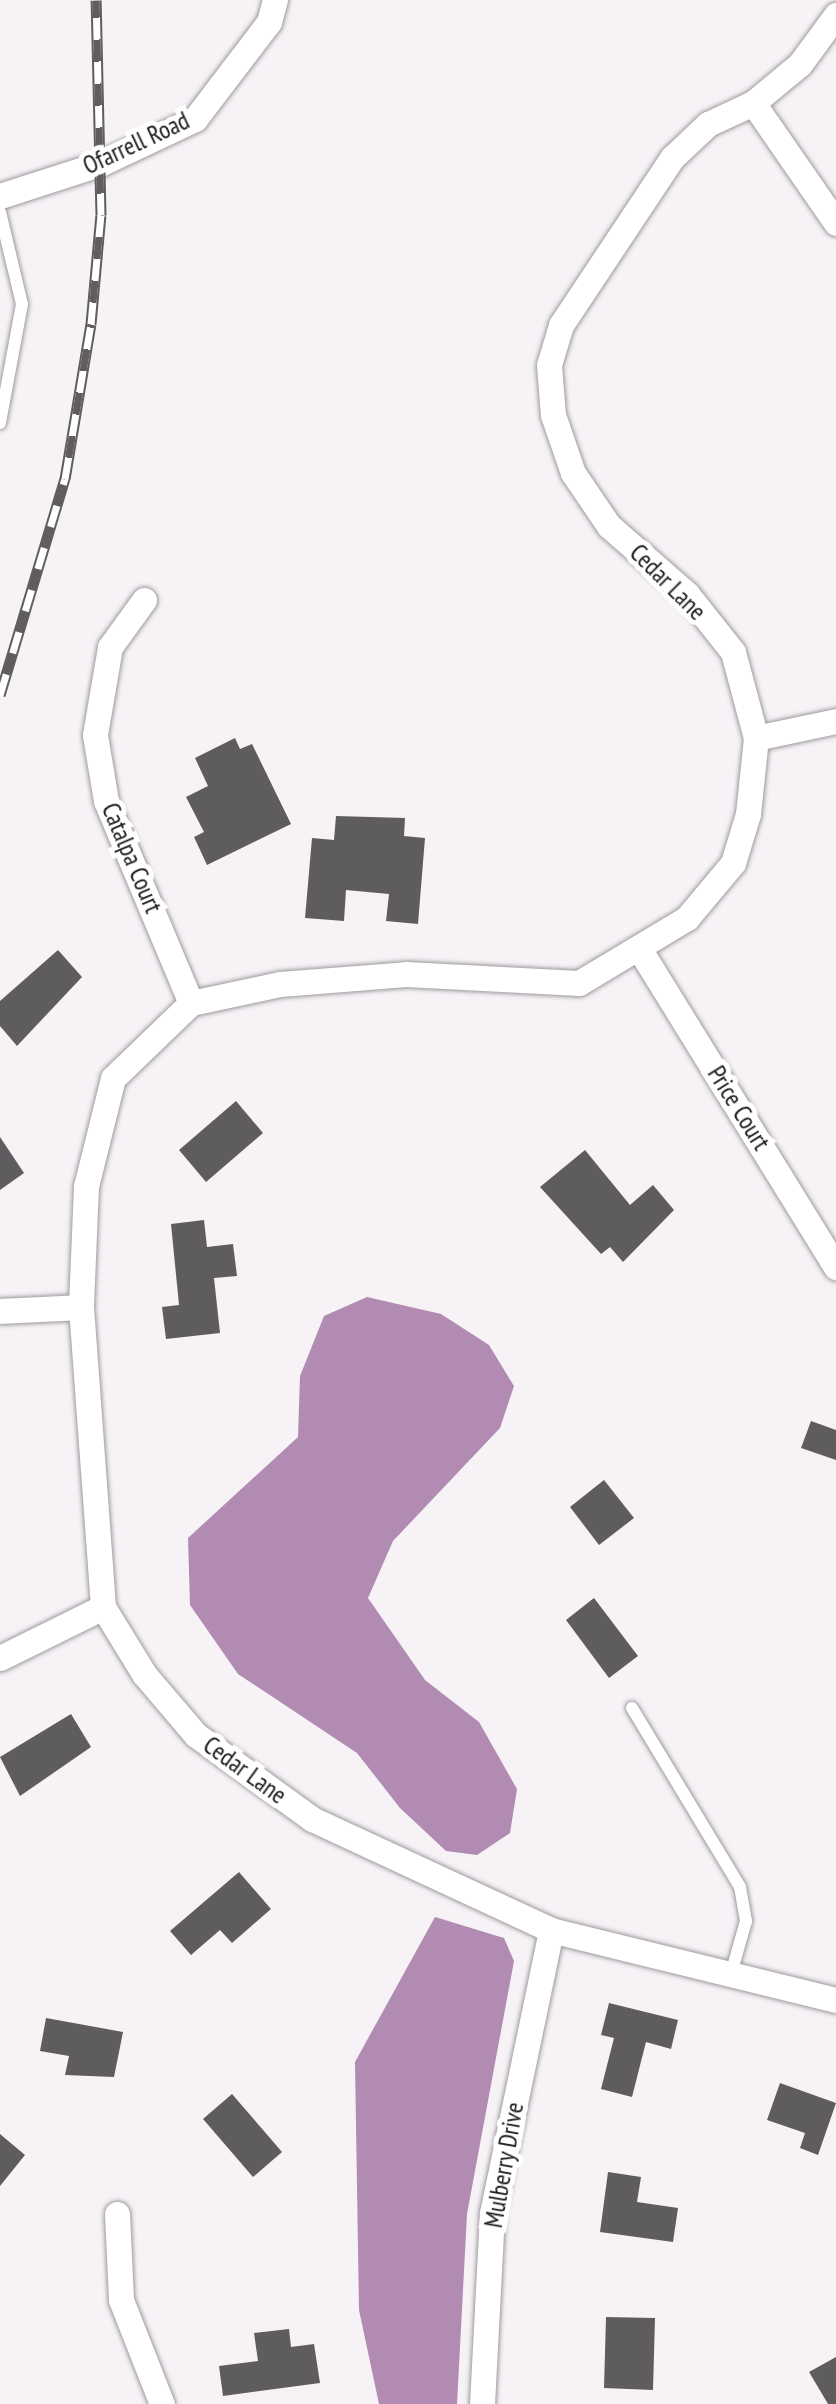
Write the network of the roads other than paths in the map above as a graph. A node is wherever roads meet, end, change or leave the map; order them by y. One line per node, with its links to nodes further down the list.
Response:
1 (275, 0): 4 (street, Ofarrell Road)
2 (836, 16): 3 (street, Cedar Lane)
3 (753, 103): 6 (street); 10 (street, Cedar Lane)
4 (0, 196)
5 (0, 212): 7 (lane)
6 (836, 223)
7 (0, 422)
8 (144, 600): 12 (street, Catalpa Court)
9 (836, 721): 10 (street)
10 (756, 738): 11 (street, Cedar Lane)
11 (640, 950): 12 (street, Cedar Lane); 13 (street, Price Court)
12 (191, 1003): 14 (street, Cedar Lane)
13 (836, 1268)
14 (80, 1307): 15 (street); 16 (street, Cedar Lane)
15 (0, 1312)
16 (104, 1606): 17 (street); 19 (street, Cedar Lane)
17 (0, 1658)
18 (632, 1708): 20 (lane)
19 (551, 1930): 20 (street, Cedar Lane); 24 (street, Mulberry Drive)
20 (732, 1974): 21 (street, Cedar Lane)
21 (836, 2000)
22 (117, 2214): 23 (street)
23 (162, 2404)
24 (482, 2404)

